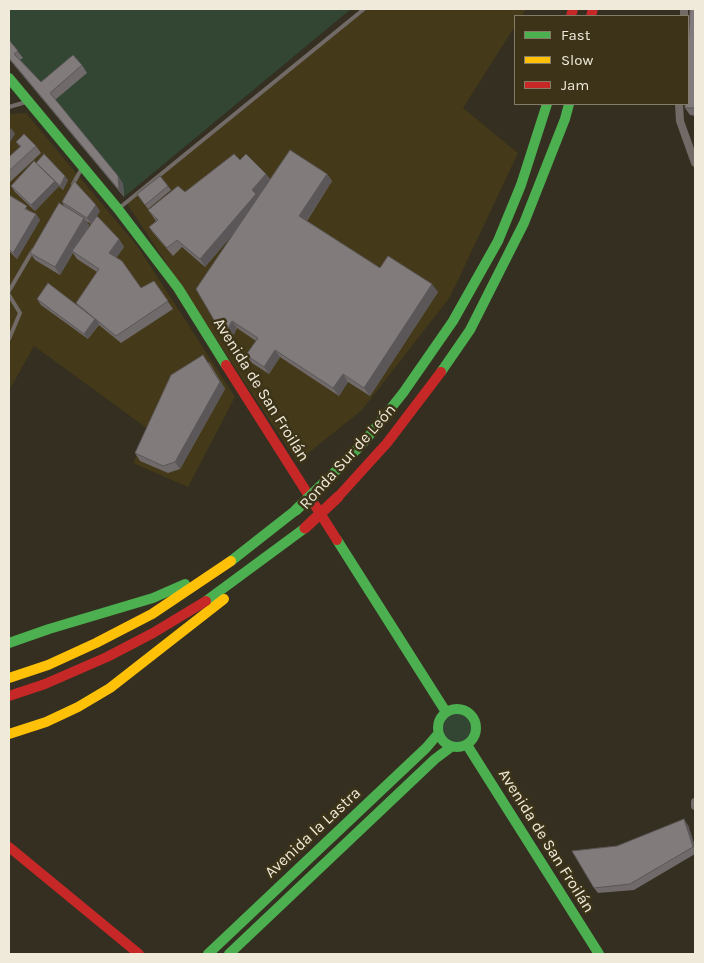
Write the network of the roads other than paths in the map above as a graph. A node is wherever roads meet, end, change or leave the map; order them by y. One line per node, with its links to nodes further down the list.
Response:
1 (364, 9): 11 (lane)
2 (9, 78): 3 (main road, Avenida de San Froilán)
3 (28, 101): 7 (lane); 9 (main road, Avenida de San Froilán)
4 (547, 105): 16 (main road, Ronda Sur de León, bridge)
5 (569, 105): 15 (main road, Ronda Sur de León, bridge)
6 (679, 105): 8 (street)
7 (9, 107)
8 (695, 162)
9 (83, 166): 10 (lane); 11 (main road, Avenida de San Froilán)
10 (72, 186)
11 (118, 209): 20 (main road, Avenida de San Froilán)
12 (38, 242): 13 (lane)
13 (9, 293): 14 (lane)
14 (9, 339)
15 (280, 547): 19 (main road, Ronda Sur de León); 21 (main road)
16 (227, 566): 17 (main road); 18 (main road, Ronda Sur de León)
17 (9, 643)
18 (9, 678)
19 (9, 696)
20 (446, 712): 22 (main road); 23 (main road)
21 (9, 734)
22 (438, 734): 24 (main road); 29 (main road, Avenida la Lastra)
23 (467, 745): 24 (main road); 31 (main road, Avenida de San Froilán)
24 (451, 746): 30 (main road, Avenida la Lastra)
25 (695, 802): 26 (street)
26 (695, 806)
27 (9, 847): 28 (main road)
28 (139, 954)
29 (208, 954)
30 (229, 954)
31 (599, 954)

